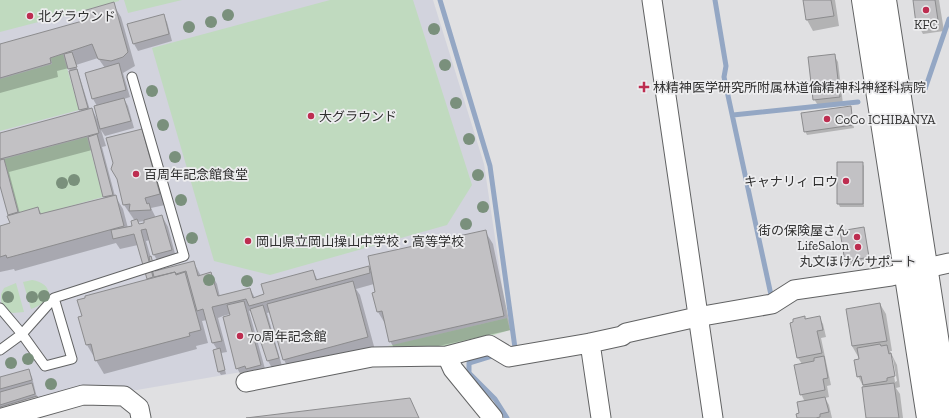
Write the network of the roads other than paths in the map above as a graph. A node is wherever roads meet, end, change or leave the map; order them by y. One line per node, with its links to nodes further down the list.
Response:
1 (652, 0): 9 (street)
2 (863, 0): 6 (street)
3 (885, 0): 6 (street)
4 (132, 77): 7 (lane)
5 (949, 263): 6 (street)
6 (916, 270): 9 (street); 15 (street); 21 (street)
7 (54, 298): 10 (lane); 10 (lane)
8 (0, 308): 10 (lane)
9 (697, 317): 11 (street); 20 (street)
10 (22, 334): 12 (lane)
11 (590, 343): 13 (street); 19 (street)
12 (0, 350)
13 (447, 356): 14 (street); 18 (street)
14 (246, 382)
15 (949, 415)
16 (2, 418): 17 (street)
17 (141, 418)
18 (493, 418)
19 (601, 418)
20 (713, 418)
21 (928, 418)

